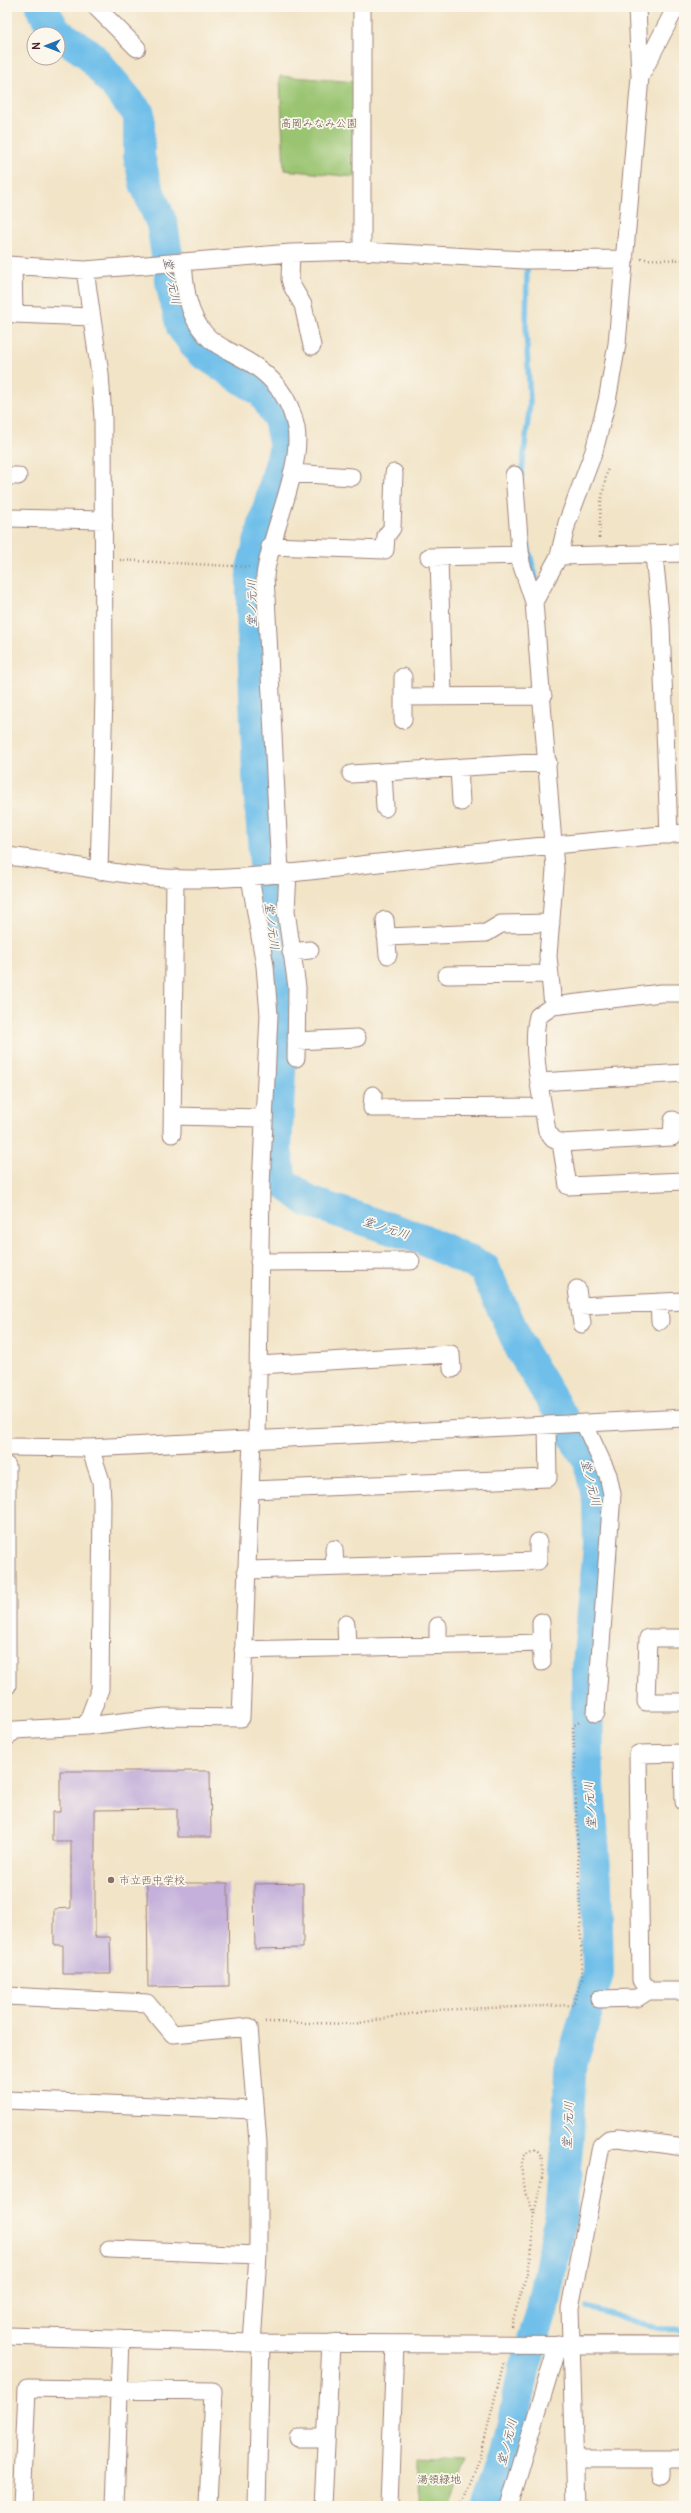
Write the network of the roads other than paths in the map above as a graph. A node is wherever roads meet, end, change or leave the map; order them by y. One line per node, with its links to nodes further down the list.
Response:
1 (96, 7): 5 (street)
2 (362, 7): 7 (street)
3 (637, 7): 6 (street)
4 (676, 7): 6 (street)
5 (136, 48)
6 (640, 77): 9 (street)
7 (362, 251): 8 (street); 9 (street)
8 (291, 253): 10 (street); 14 (street)
9 (625, 259): 25 (street)
10 (180, 263): 12 (street); 15 (street)
11 (10, 265): 12 (street); 13 (street)
12 (85, 270): 13 (street)
13 (92, 317): 20 (street)
14 (312, 346)
15 (292, 473): 18 (street); 21 (street)
16 (394, 473): 21 (street)
17 (514, 475): 23 (street)
18 (352, 477)
19 (7, 518): 20 (street)
20 (104, 520): 41 (street)
21 (270, 546): 42 (street)
22 (684, 553): 24 (street)
23 (521, 555): 26 (street); 30 (street)
24 (654, 555): 25 (street); 38 (street)
25 (559, 556): 26 (street)
26 (534, 602): 28 (street)
27 (403, 677): 29 (street)
28 (543, 696): 30 (street); 32 (street)
29 (403, 697): 30 (street); 31 (street)
30 (443, 697)
31 (403, 720)
32 (548, 762): 33 (street); 39 (street)
33 (459, 768): 34 (street); 36 (street)
34 (383, 772): 35 (street); 37 (street)
35 (351, 774)
36 (461, 802)
37 (385, 808)
38 (677, 834): 39 (street)
39 (551, 845): 42 (street); 46 (street)
40 (7, 856): 41 (street)
41 (99, 871): 44 (street)
42 (280, 873): 43 (street); 49 (street)
43 (253, 876): 44 (street); 61 (street)
44 (175, 878): 60 (street)
45 (385, 920): 47 (street)
46 (551, 923): 47 (street); 51 (street)
47 (386, 938): 50 (street)
48 (310, 950): 49 (street)
49 (291, 952): 55 (street)
50 (388, 955)
51 (550, 974): 52 (street); 54 (street)
52 (447, 975)
53 (684, 993): 54 (street)
54 (553, 1006): 57 (street)
55 (357, 1038)
56 (684, 1073): 57 (street)
57 (540, 1082): 59 (street)
58 (373, 1095): 59 (street)
59 (543, 1107): 64 (street)
60 (173, 1116): 61 (street); 63 (street)
61 (264, 1118): 67 (street)
62 (673, 1120): 64 (street)
63 (172, 1134)
64 (561, 1143): 65 (street)
65 (684, 1181)
66 (411, 1261): 67 (street)
67 (259, 1262): 72 (street)
68 (684, 1300): 69 (street)
69 (659, 1302): 70 (street); 71 (street)
70 (660, 1321)
71 (582, 1324)
72 (258, 1365): 73 (street); 77 (street)
73 (452, 1369)
74 (684, 1418): 75 (street)
75 (584, 1423): 76 (street); 97 (street)
76 (547, 1425): 77 (street); 81 (street)
77 (255, 1440): 79 (street); 81 (street)
78 (7, 1447): 79 (street)
79 (90, 1448): 98 (street)
80 (7, 1466): 95 (street)
81 (251, 1490): 85 (street)
82 (538, 1542): 84 (street)
83 (334, 1549): 84 (street)
84 (335, 1567): 85 (street)
85 (246, 1570): 93 (street)
86 (541, 1622): 90 (street)
87 (346, 1624): 92 (street)
88 (438, 1626): 91 (street)
89 (684, 1638): 96 (street)
90 (542, 1643): 91 (street); 94 (street)
91 (438, 1645): 92 (street)
92 (347, 1647): 93 (street)
93 (243, 1650): 98 (street)
94 (542, 1662)
95 (7, 1686)
96 (684, 1702)
97 (596, 1713)
98 (86, 1726): 99 (street)
99 (7, 1737)
100 (684, 1753): 101 (street); 102 (street)
101 (684, 1802)
102 (648, 1991): 103 (street); 105 (street)
103 (684, 1991)
104 (7, 1996): 107 (street)
105 (599, 1999)
106 (7, 2100): 107 (street)
107 (255, 2110): 110 (street)
108 (684, 2147): 116 (street)
109 (109, 2249): 110 (street)
110 (258, 2255): 113 (street)
111 (7, 2336): 112 (street)
112 (121, 2339): 113 (street); 118 (street)
113 (257, 2343): 114 (street); 126 (street)
114 (331, 2343): 115 (street); 120 (street)
115 (395, 2344): 116 (street); 128 (street)
116 (560, 2344): 117 (street); 121 (street); 129 (street)
117 (684, 2345)
118 (120, 2390): 123 (street); 124 (street); 125 (street)
119 (298, 2438): 120 (street)
120 (326, 2438): 127 (street)
121 (574, 2459): 122 (street); 130 (street)
122 (684, 2459)
123 (22, 2506)
124 (116, 2506)
125 (208, 2506)
126 (257, 2506)
127 (323, 2506)
128 (389, 2506)
129 (509, 2506)
130 (576, 2506)

